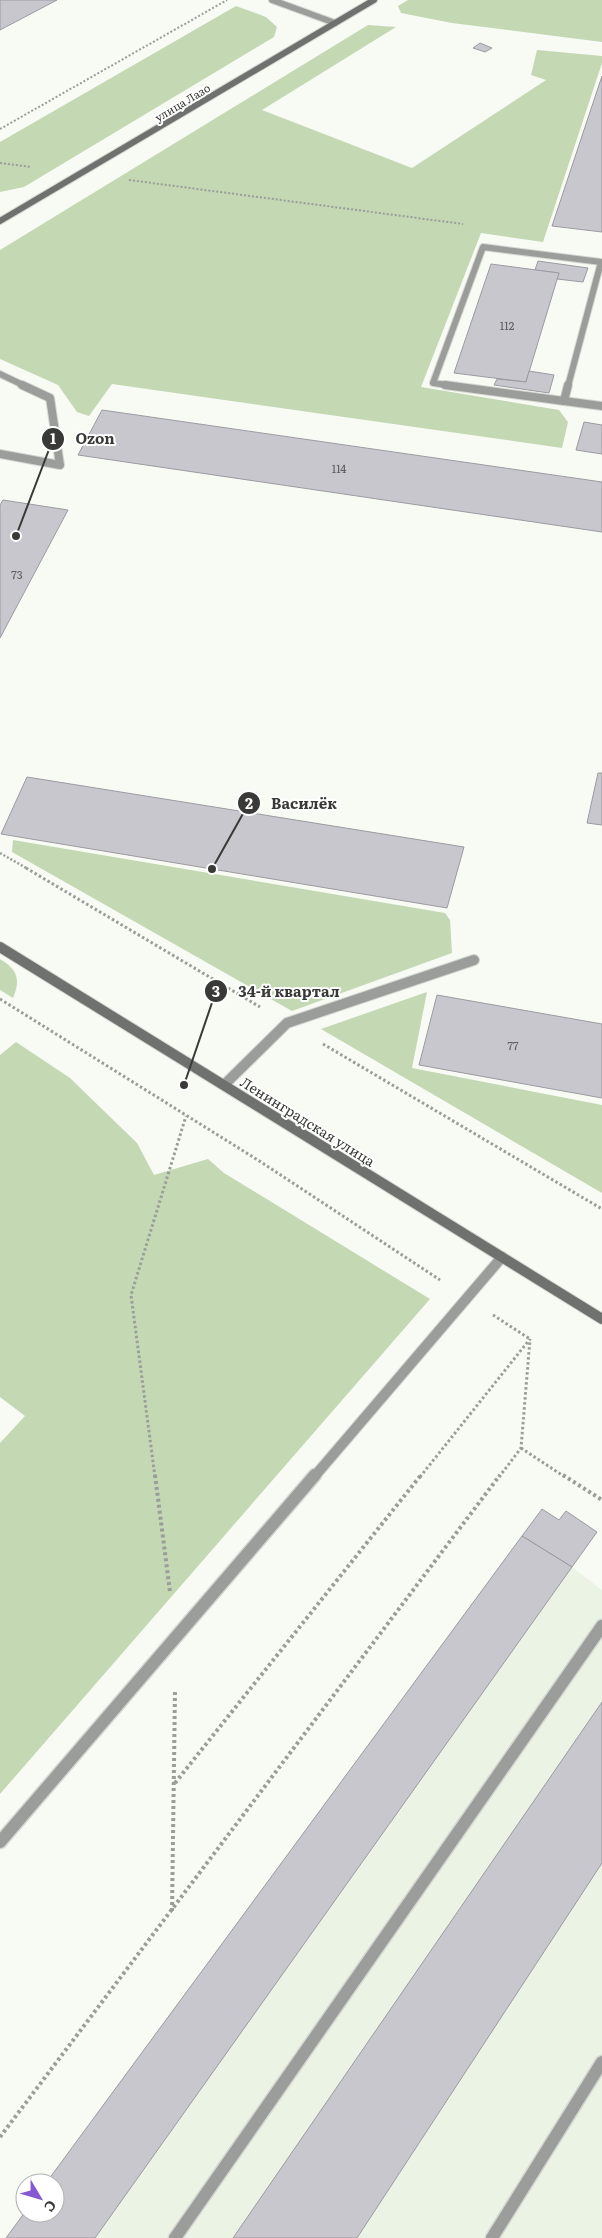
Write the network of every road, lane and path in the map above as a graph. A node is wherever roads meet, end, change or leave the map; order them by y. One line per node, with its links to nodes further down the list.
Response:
1 (227, 0): 5 (path)
2 (272, 0): 4 (lane)
3 (374, 0): 4 (main road, улица Лазо)
4 (335, 23): 7 (main road, улица Лазо)
5 (0, 129)
6 (0, 163): 7 (path)
7 (80, 174): 8 (main road, улица Лазо); 9 (path)
8 (0, 221)
9 (464, 225)
10 (0, 374): 13 (lane)
11 (564, 401): 11 (lane); 12 (lane)
12 (602, 406)
13 (0, 454)
14 (0, 947): 17 (main road, Ленинградская улица)
15 (474, 960): 17 (lane)
16 (0, 999): 18 (path)
17 (224, 1085): 19 (main road, Ленинградская улица)
18 (186, 1116): 20 (path); 26 (path)
19 (502, 1257): 20 (lane); 21 (main road, Ленинградская улица)
20 (466, 1297): 22 (path); 26 (lane)
21 (602, 1319)
22 (530, 1339): 23 (path); 27 (path)
23 (521, 1448): 24 (path); 29 (path)
24 (602, 1500)
25 (602, 1626): 32 (lane)
26 (176, 1637): 27 (path); 28 (lane)
27 (174, 1785): 29 (path)
28 (0, 1842)
29 (172, 1911): 31 (path)
30 (602, 2062): 33 (lane)
31 (0, 2137)
32 (175, 2238)
33 (492, 2238)

